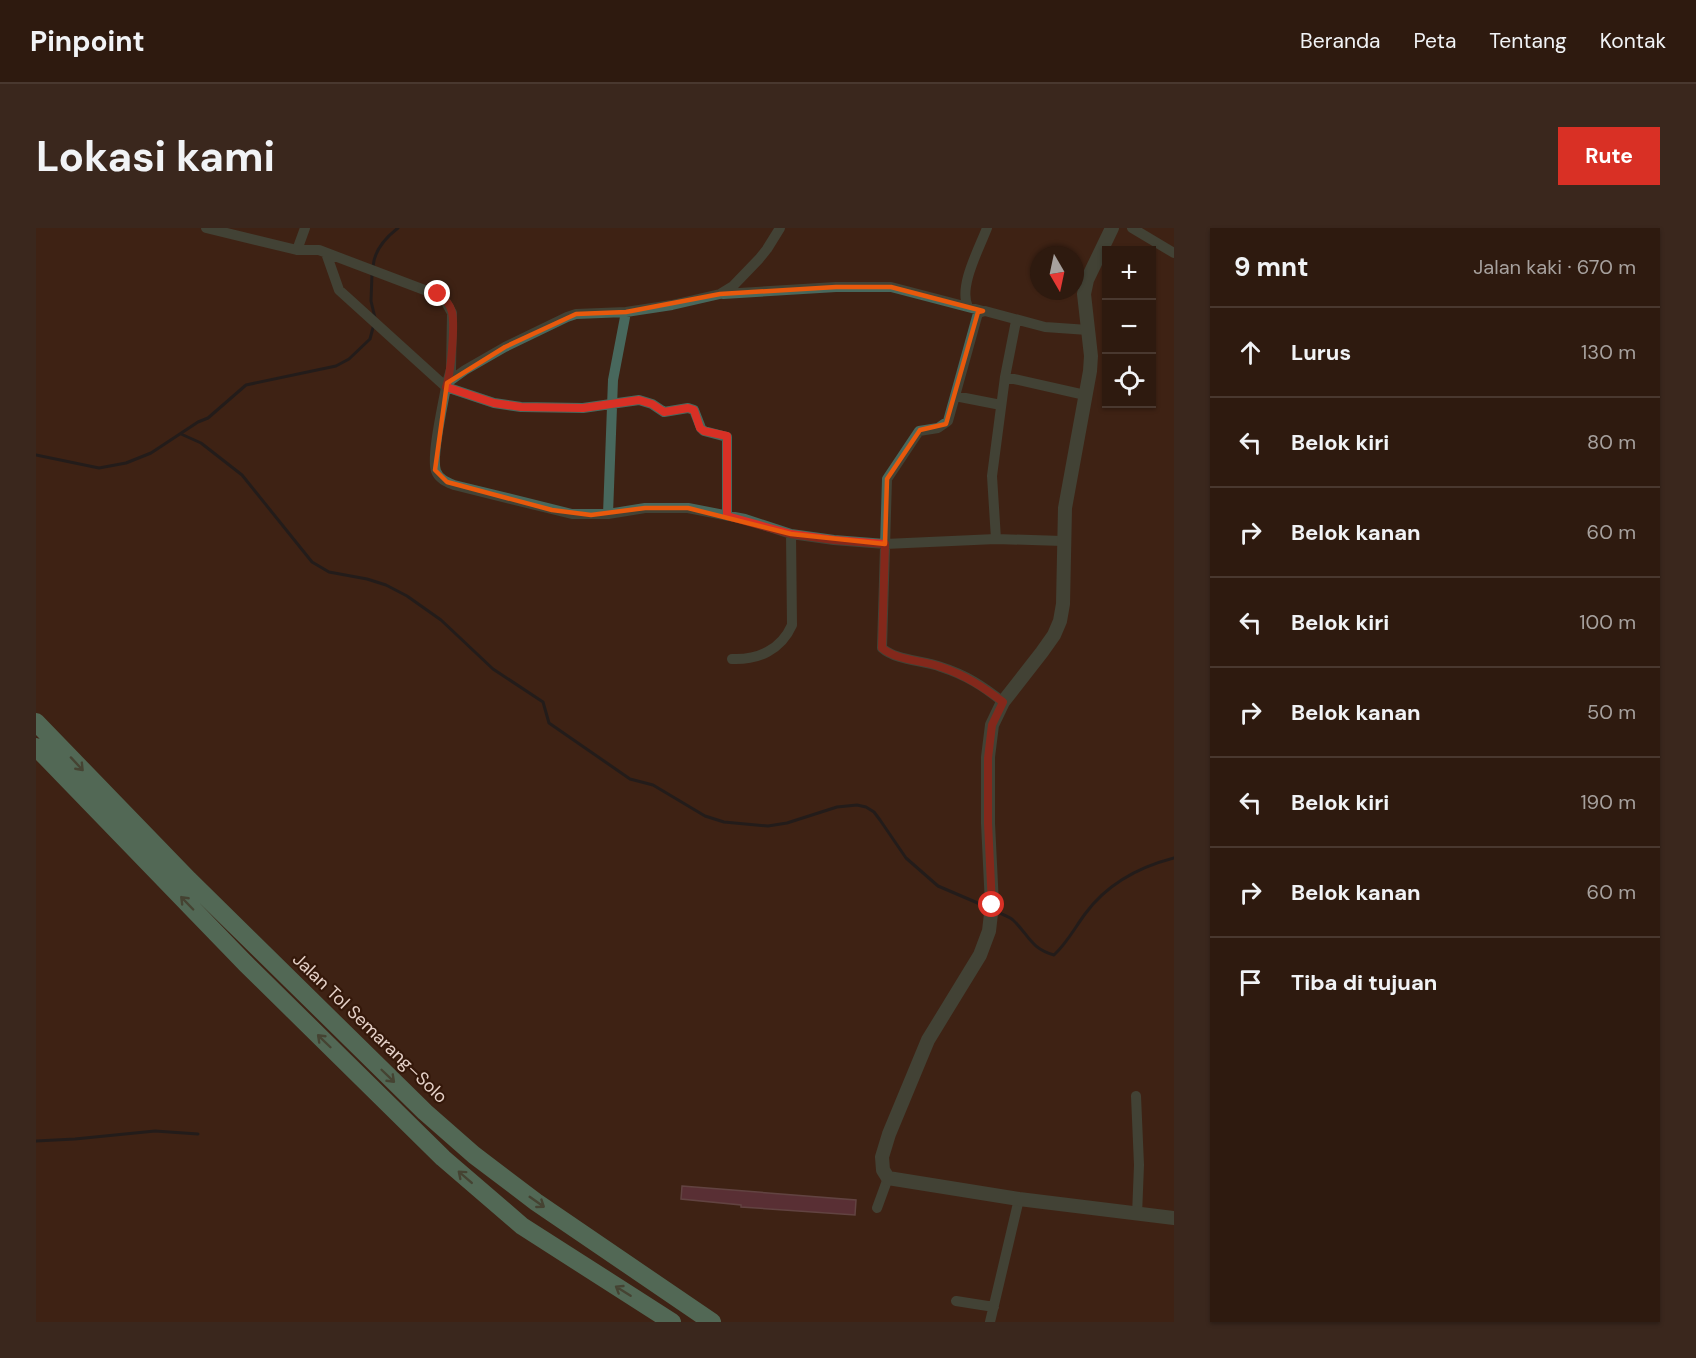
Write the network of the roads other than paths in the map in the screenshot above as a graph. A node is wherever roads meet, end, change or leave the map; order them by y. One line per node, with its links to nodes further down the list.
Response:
1 (206, 228): 7 (street)
2 (305, 228): 7 (street)
3 (780, 228): 10 (street)
4 (987, 228): 11 (street)
5 (1112, 228): 15 (street)
6 (1132, 228): 9 (street)
7 (297, 250): 8 (street)
8 (326, 253): 17 (street); 17 (street)
9 (1174, 253)
10 (720, 294): 11 (street); 13 (street)
11 (968, 307): 12 (street)
12 (983, 311): 14 (street); 19 (street)
13 (626, 312): 17 (street); 20 (street)
14 (1016, 321): 15 (street); 16 (street)
15 (1089, 330): 18 (street)
16 (1005, 377): 18 (street); 21 (street)
17 (447, 385): 20 (street); 22 (street)
18 (1085, 395): 26 (street)
19 (955, 396): 21 (street); 27 (street)
20 (612, 404): 22 (street); 23 (street)
21 (1001, 405): 25 (street)
22 (608, 514): 23 (street)
23 (727, 516): 24 (street)
24 (791, 534): 27 (street); 28 (street)
25 (996, 538): 26 (street); 27 (street)
26 (1063, 541): 29 (street)
27 (885, 544): 29 (street)
28 (732, 659)
29 (1003, 702): 33 (street)
30 (36, 722): 41 (highway, Jalan Tol Semarang–Solo, one-way to 41)
31 (36, 747): 40 (highway, one-way to 31)
32 (1136, 1096): 36 (street)
33 (888, 1178): 34 (street); 35 (street)
34 (1019, 1199): 36 (street); 39 (street)
35 (877, 1208)
36 (1137, 1215): 37 (street)
37 (1174, 1218)
38 (956, 1301): 39 (street)
39 (994, 1307): 42 (street)
40 (672, 1322)
41 (712, 1322)
42 (990, 1322)

